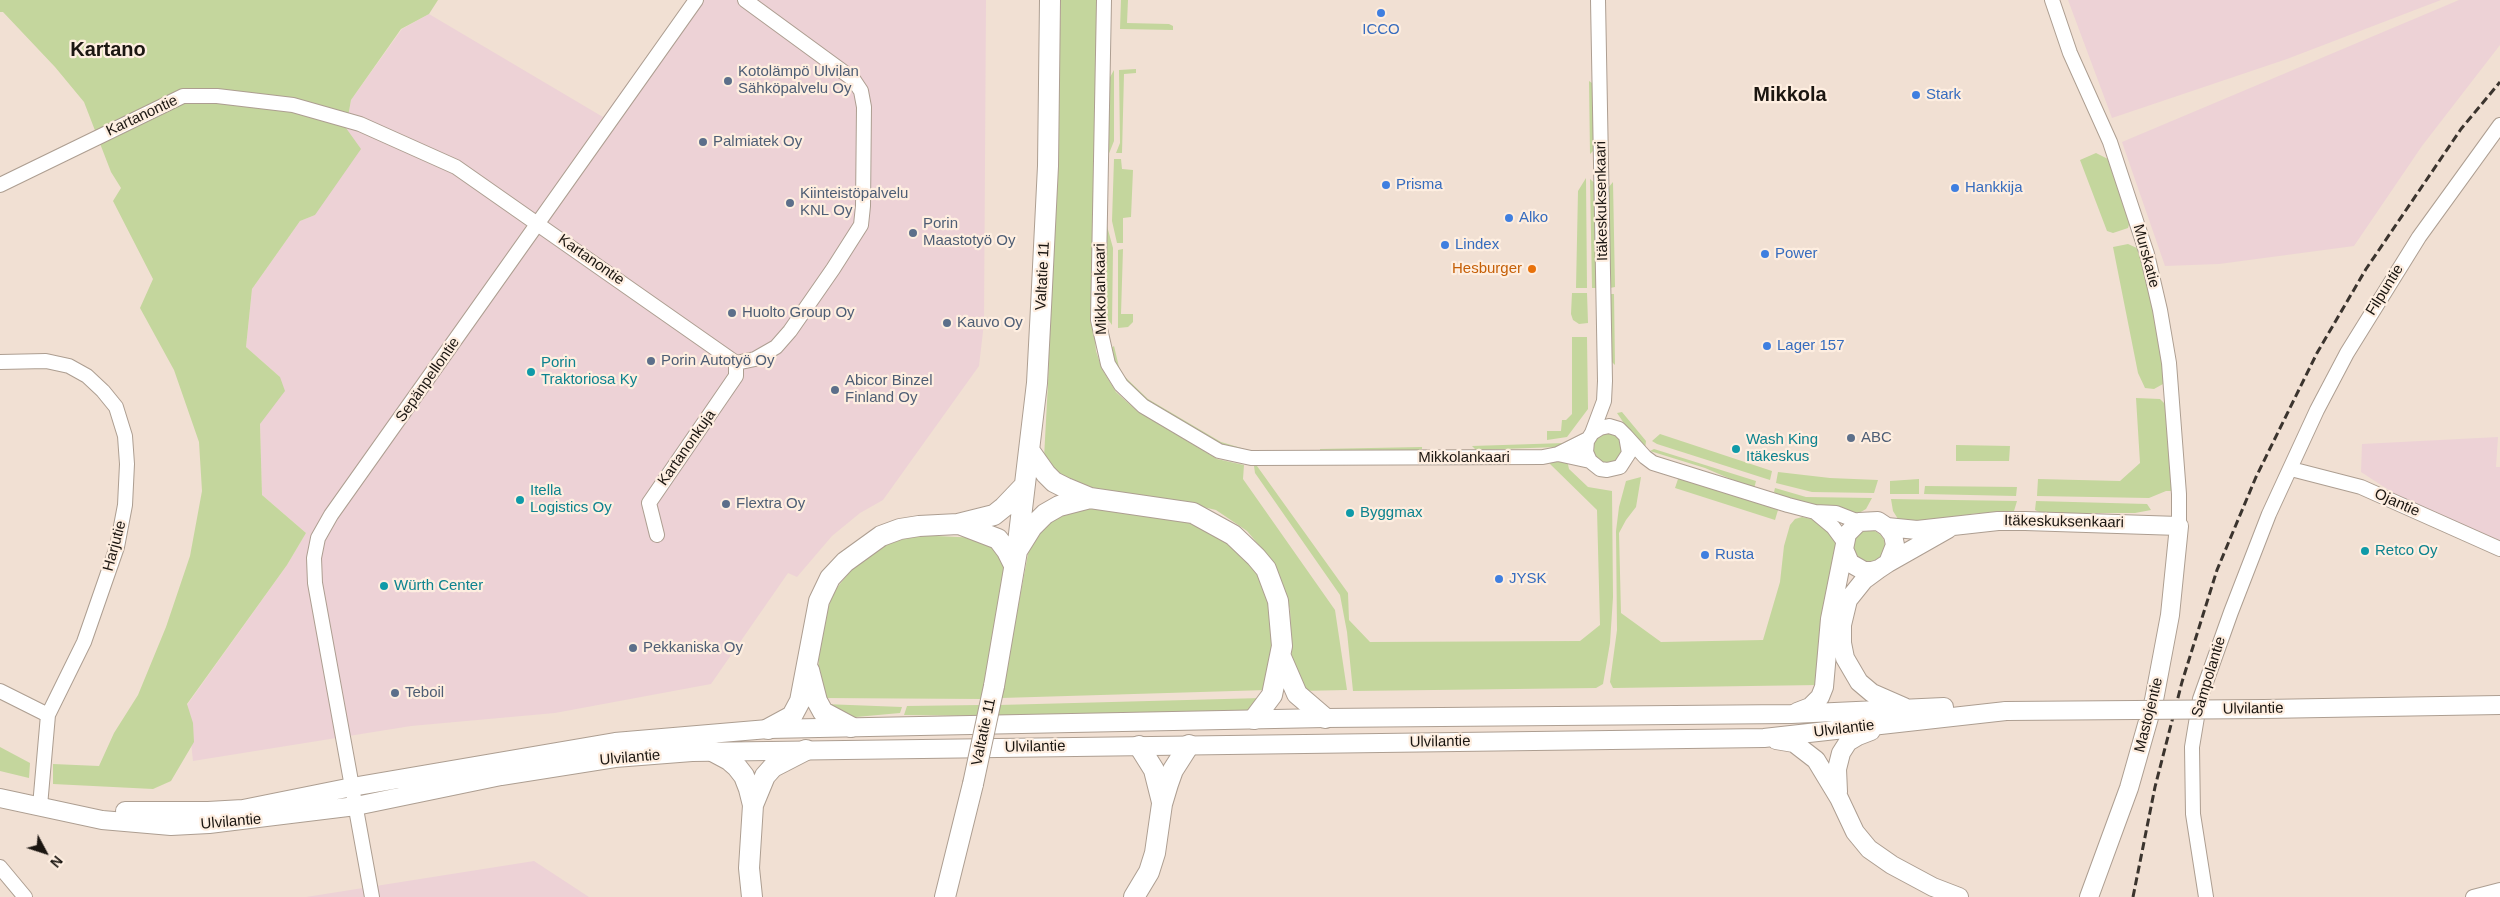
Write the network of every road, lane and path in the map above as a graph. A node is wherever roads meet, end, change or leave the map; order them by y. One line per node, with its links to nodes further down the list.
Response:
1 (696, 0): 9 (street, Sepänpellontie)
2 (745, 0): 11 (street)
3 (1050, 0): 15 (highway, Valtatie 11)
4 (1104, 0): 16 (street, Mikkolankaari)
5 (1598, 0): 12 (street, Itäkeskuksenkaari)
6 (2052, 0): 26 (street, Murskatie)
7 (2500, 124): 20 (street, Filpuntie)
8 (0, 185): 9 (street, Kartanontie)
9 (539, 223): 11 (street, Kartanontie); 50 (street, Sepänpellontie)
10 (0, 362): 39 (street, Harjutie)
11 (736, 363): 29 (street, Kartanonkuja)
12 (1604, 401): 13 (street, Itäkeskuksenkaari); 14 (street, Itäkeskuksenkaari)
13 (1622, 433): 14 (street); 18 (street, Itäkeskuksenkaari); 19 (street)
14 (1590, 436): 16 (street, Mikkolankaari); 17 (street)
15 (1029, 450): 21 (highway, Valtatie 11); 22 (highway)
16 (1558, 454): 17 (street, Mikkolankaari)
17 (1590, 461): 19 (street)
18 (1653, 463): 19 (street, Itäkeskuksenkaari); 23 (street, Itäkeskuksenkaari)
19 (1620, 467)
20 (2291, 469): 31 (street, Ojantie); 67 (street, Sampolantie)
21 (1025, 485): 25 (highway); 32 (highway, Valtatie 11)
22 (1090, 498): 32 (highway); 34 (highway)
23 (1815, 512): 24 (street, Itäkeskuksenkaari); 30 (street, Itäkeskuksenkaari)
24 (1859, 522): 27 (main road); 30 (main road)
25 (958, 524): 32 (highway); 35 (highway)
26 (2179, 526): 28 (main road, Itäkeskuksenkaari); 66 (main road, Mastojentie)
27 (1887, 527): 28 (main road, Itäkeskuksenkaari); 33 (main road)
28 (1950, 528): 33 (main road, Itäkeskuksenkaari)
29 (657, 534)
30 (1844, 546): 33 (main road); 38 (main road)
31 (2500, 549)
32 (1016, 558): 63 (highway, Valtatie 11, bridge)
33 (1884, 566): 40 (main road, Itäkeskuksenkaari)
34 (1281, 657): 41 (highway); 42 (highway)
35 (808, 666): 43 (highway); 44 (highway)
36 (0, 691): 39 (street)
37 (2500, 706): 40 (main road, Ulvilantie, bridge)
38 (1791, 714): 40 (main road, Ulvilantie); 41 (main road, Ulvilantie)
39 (48, 715): 55 (street, Harjutie)
40 (1904, 715): 45 (main road, Ulvilantie); 52 (main road)
41 (1325, 718): 42 (main road, Ulvilantie)
42 (1254, 720): 43 (main road, Ulvilantie)
43 (851, 727): 44 (main road, Ulvilantie)
44 (768, 729): 50 (main road, Ulvilantie)
45 (1764, 738): 46 (main road, Ulvilantie); 52 (main road)
46 (1189, 745): 47 (main road, Ulvilantie); 53 (highway)
47 (1139, 746): 48 (main road, Ulvilantie); 53 (highway)
48 (806, 750): 49 (main road, Ulvilantie); 54 (highway)
49 (714, 752): 54 (highway); 56 (main road, Ulvilantie)
50 (352, 787): 56 (street, Sepänpellontie); 57 (main road, Ulvilantie)
51 (0, 798): 55 (main road, Ulvilantie)
52 (1839, 798): 65 (main road)
53 (1162, 804): 64 (highway)
54 (753, 805): 62 (highway)
55 (40, 806): 57 (main road, Ulvilantie)
56 (356, 806): 57 (main road, Ulvilantie); 61 (street, Sepänpellontie)
57 (69, 812)
58 (0, 867): 60 (street)
59 (2500, 890): 68 (street)
60 (25, 897)
61 (372, 897)
62 (752, 897)
63 (945, 897)
64 (1134, 897)
65 (1959, 897)
66 (2089, 897)
67 (2206, 897)
68 (2474, 897)

